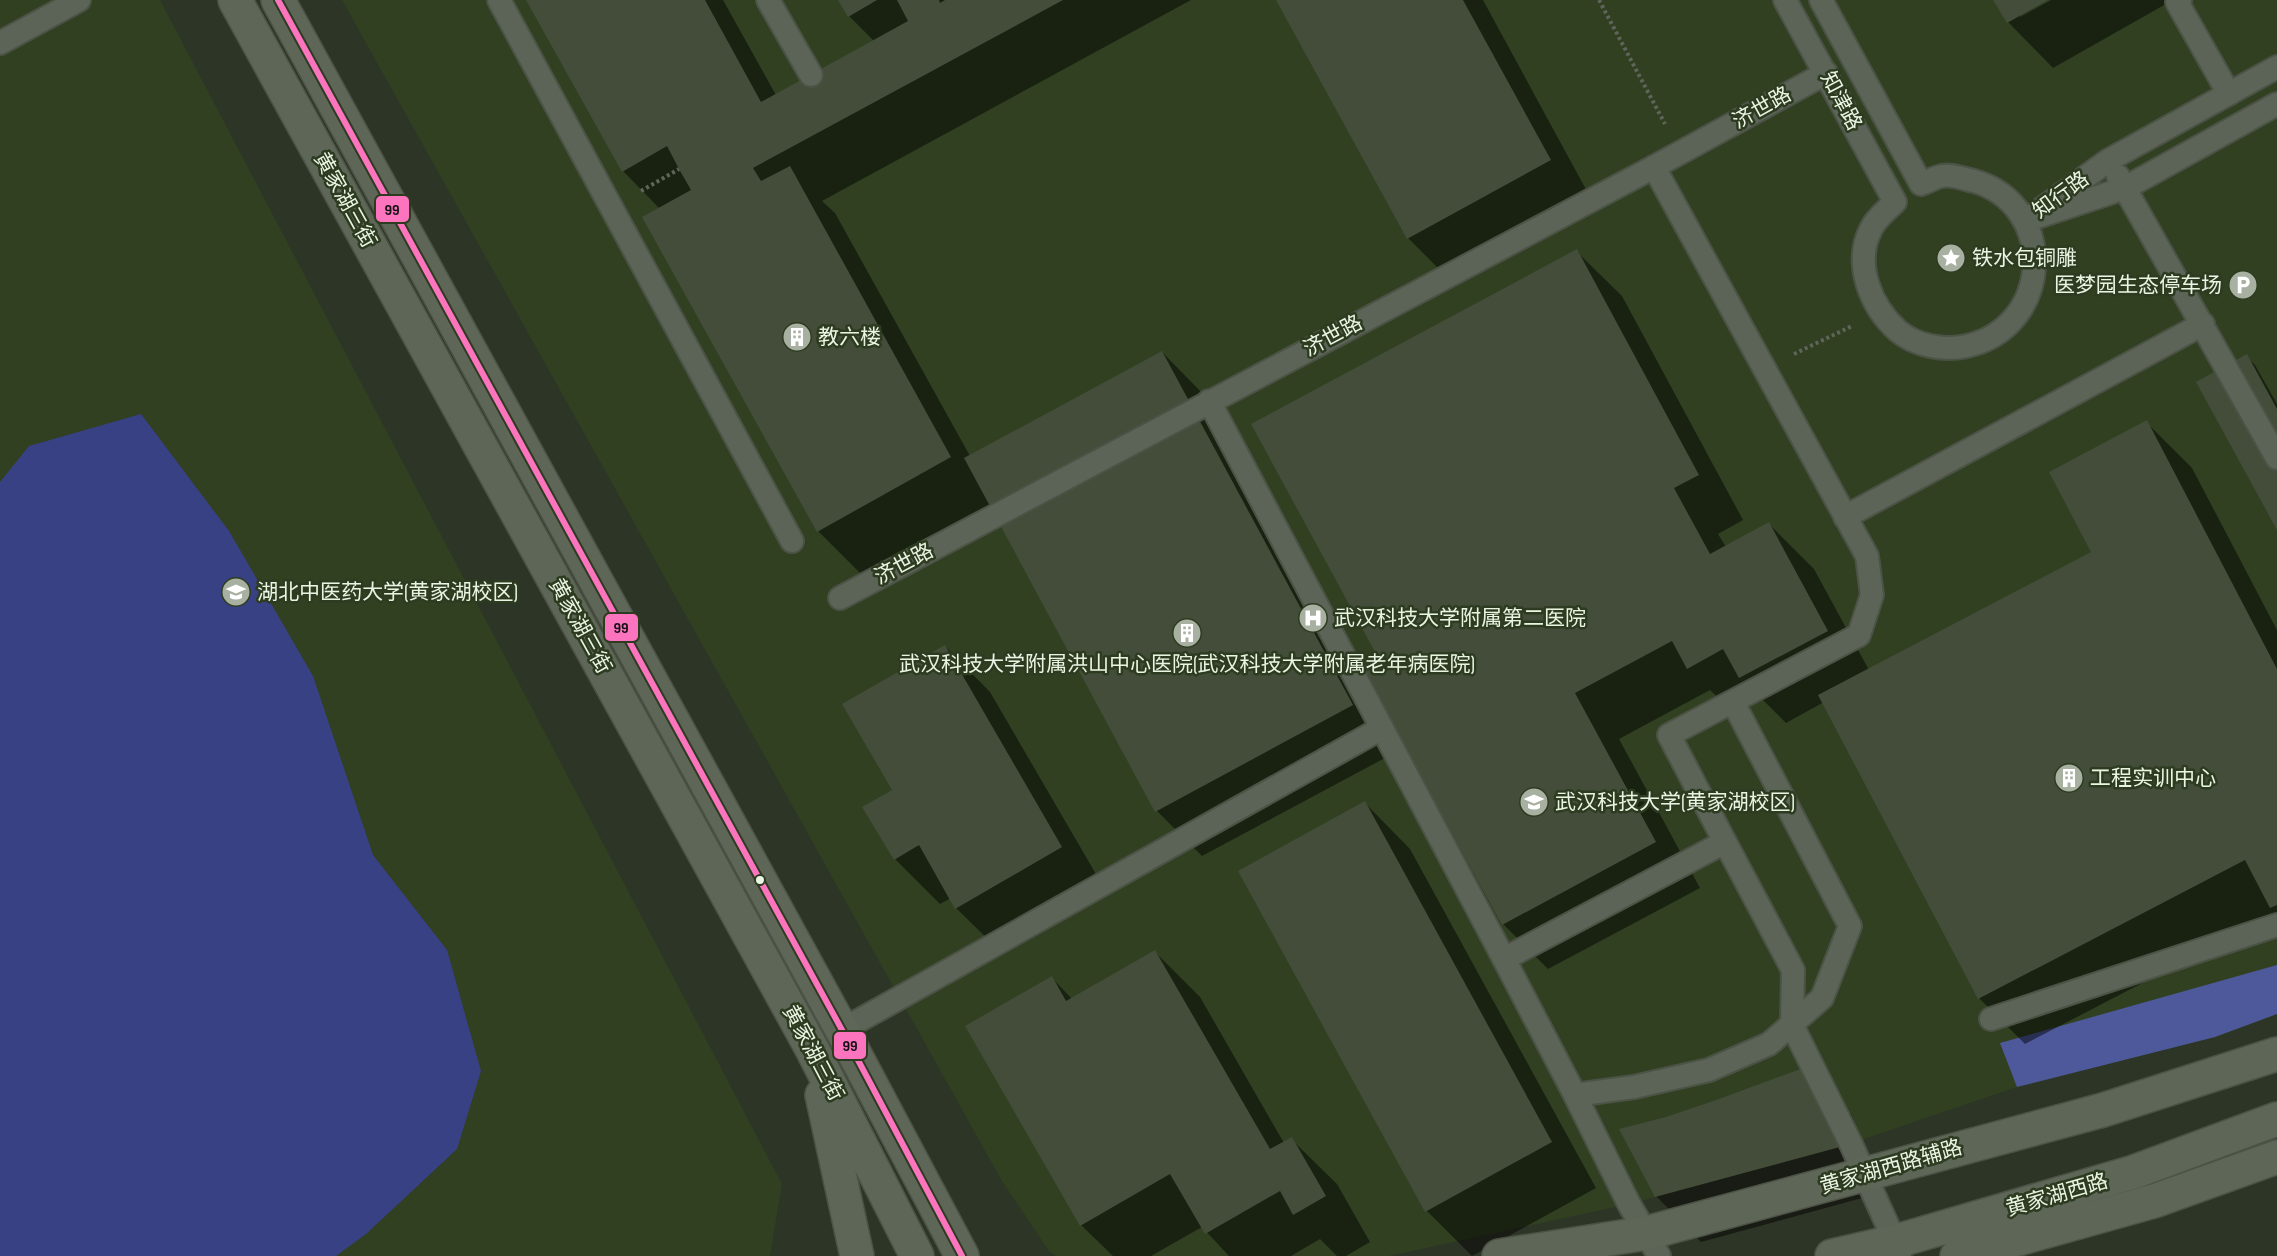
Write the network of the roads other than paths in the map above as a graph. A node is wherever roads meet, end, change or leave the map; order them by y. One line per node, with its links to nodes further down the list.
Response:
1 (79, 0): 9 (lane)
2 (235, 0): 33 (street, 黄家湖三街)
3 (278, 0): 32 (street, 黄家湖三街)
4 (499, 0): 23 (lane)
5 (768, 0): 12 (lane)
6 (1785, 0): 11 (lane, 知津路)
7 (1821, 0): 18 (lane, 知津路)
8 (2180, 0): 13 (lane)
9 (0, 43)
10 (2277, 67): 13 (lane, 知行路)
11 (1826, 73): 16 (lane, 济世路); 18 (lane, 知津路)
12 (811, 75)
13 (2229, 94): 15 (lane, 知行路)
14 (2277, 104): 17 (lane, 知行路)
15 (2109, 160): 17 (lane); 18 (lane, 知行路)
16 (1654, 166): 20 (lane, 济世路); 22 (lane)
17 (2125, 188): 18 (lane, 知行路); 19 (lane)
18 (2025, 221)
19 (2203, 324): 21 (lane); 22 (lane)
20 (1209, 401): 24 (lane, 济世路); 26 (lane)
21 (2277, 458)
22 (1845, 517): 25 (lane)
23 (792, 541)
24 (840, 598)
25 (1733, 702): 27 (lane); 31 (lane)
26 (1382, 728): 29 (lane); 32 (lane)
27 (1725, 843): 29 (lane); 31 (lane)
28 (2277, 925): 30 (lane)
29 (1504, 959): 35 (lane)
30 (1991, 1019)
31 (1792, 1025): 35 (lane); 38 (lane)
32 (842, 1030): 43 (street, 黄家湖三街)
33 (812, 1049): 41 (street); 42 (street, 黄家湖三街)
34 (2277, 1054): 38 (street, 黄家湖西路辅路)
35 (1575, 1095): 39 (lane)
36 (2277, 1119): 40 (street, 黄家湖西路)
37 (2277, 1157): 46 (street, 黄家湖西路)
38 (1864, 1176): 39 (street, 黄家湖西路辅路); 40 (lane)
39 (1653, 1244): 44 (street, 黄家湖西路辅路)
40 (1899, 1249): 45 (street, 黄家湖西路)
41 (857, 1256)
42 (917, 1256)
43 (962, 1256)
44 (1499, 1256)
45 (1832, 1256)
46 (1957, 1256)

